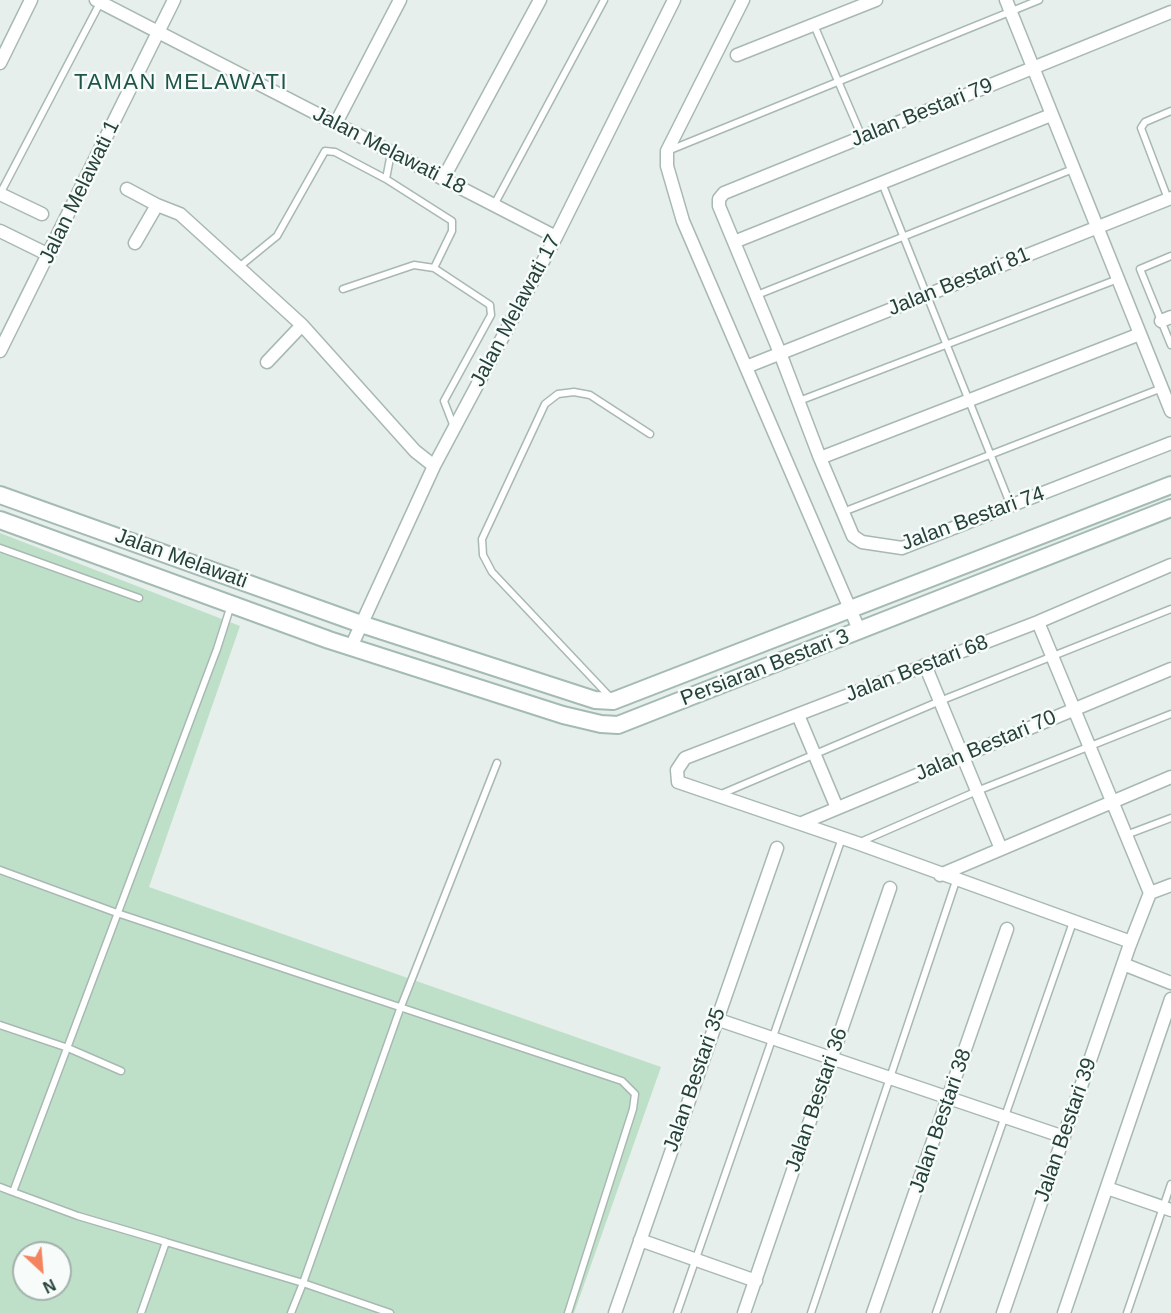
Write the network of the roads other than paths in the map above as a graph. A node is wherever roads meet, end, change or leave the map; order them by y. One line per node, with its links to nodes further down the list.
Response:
1 (31, 0): 16 (street)
2 (174, 0): 14 (street, Jalan Melawati 1)
3 (400, 0): 21 (street)
4 (540, 0): 27 (street)
5 (604, 0): 33 (lane)
6 (674, 0): 37 (street, Jalan Melawati 17)
7 (743, 0): 24 (street)
8 (876, 0): 13 (street)
9 (1039, 0): 11 (lane)
10 (99, 1): 14 (street, Jalan Melawati 18); 30 (lane)
11 (1008, 6): 17 (street); 18 (lane)
12 (1171, 12): 17 (street, Jalan Bestari 79)
13 (814, 25): 15 (street); 18 (lane)
14 (158, 32): 21 (street, Jalan Melawati 18); 41 (street, Jalan Melawati 1)
15 (737, 55)
16 (0, 63)
17 (1033, 68): 20 (street); 22 (street, Jalan Bestari 79)
18 (838, 81): 22 (lane); 24 (lane)
19 (1171, 111): 31 (lane)
20 (1051, 115): 25 (street); 28 (street)
21 (336, 123): 23 (street, Jalan Melawati 18)
22 (862, 137): 39 (street, Jalan Bestari 79)
23 (392, 151): 26 (lane); 27 (street, Jalan Melawati 18)
24 (667, 151): 57 (street)
25 (1073, 170): 35 (street); 38 (lane)
26 (386, 179): 43 (lane); 44 (lane)
27 (443, 179): 33 (street, Jalan Melawati 18)
28 (882, 183): 38 (lane); 39 (street)
29 (127, 189): 32 (street)
30 (0, 194): 34 (street)
31 (1169, 198): 35 (street, Jalan Bestari 81)
32 (157, 205): 40 (street); 43 (street)
33 (494, 205): 37 (street, Jalan Melawati 18)
34 (42, 214)
35 (1097, 227): 45 (street); 48 (street, Jalan Bestari 81)
36 (0, 231): 41 (street)
37 (556, 237): 62 (street, Jalan Melawati 17)
38 (904, 238): 47 (lane); 48 (lane)
39 (734, 242): 47 (street, Jalan Bestari 79)
40 (135, 243)
41 (49, 255): 54 (street, Jalan Melawati 1)
42 (1171, 256): 49 (lane)
43 (238, 267): 50 (street)
44 (434, 268): 46 (lane); 62 (lane)
45 (1118, 279): 51 (street); 52 (lane)
46 (344, 289)
47 (757, 296): 55 (street, Jalan Bestari 79)
48 (927, 296): 52 (lane); 55 (street, Jalan Bestari 81)
49 (1166, 319): 53 (lane)
50 (302, 325): 56 (street); 67 (street)
51 (1140, 334): 58 (street); 59 (street)
52 (946, 345): 59 (lane); 60 (lane)
53 (1171, 345)
54 (0, 351)
55 (780, 353): 57 (street, Jalan Bestari 81); 60 (street, Jalan Bestari 74)
56 (267, 362)
57 (746, 367): 78 (street)
58 (1162, 388): 61 (street); 65 (lane)
59 (969, 400): 65 (lane); 66 (street)
60 (799, 402): 66 (street, Jalan Bestari 74)
61 (1171, 411)
62 (454, 428): 67 (street, Jalan Melawati 17)
63 (650, 434): 87 (lane)
64 (1171, 443): 70 (street, Jalan Bestari 74)
65 (990, 454): 70 (lane); 72 (lane)
66 (820, 458): 72 (street, Jalan Bestari 74)
67 (434, 466): 81 (street, Jalan Melawati 17)
68 (1171, 485): 78 (street, Persiaran Bestari 3)
69 (0, 495): 81 (street, Jalan Melawati)
70 (1011, 506): 72 (street, Jalan Bestari 74)
71 (1171, 508): 82 (street, Persiaran Bestari 3)
72 (843, 512)
73 (0, 520): 77 (street, Jalan Melawati)
74 (0, 548): 76 (lane)
75 (1171, 565): 80 (street, Jalan Bestari 68)
76 (138, 598)
77 (231, 605): 83 (street, Jalan Melawati); 114 (lane)
78 (850, 609): 82 (street); 87 (street, Persiaran Bestari 3)
79 (1171, 609): 84 (lane)
80 (1038, 622): 84 (street); 85 (street, Jalan Bestari 68)
81 (361, 624): 83 (street, Jalan Melawati 17); 87 (street)
82 (860, 632): 83 (street, Persiaran Bestari 3)
83 (351, 647)
84 (1052, 657): 88 (lane); 89 (street)
85 (925, 665): 88 (street); 91 (street, Jalan Bestari 68)
86 (1171, 669): 89 (street, Jalan Bestari 70)
87 (613, 701)
88 (940, 701): 93 (lane); 94 (street)
89 (1074, 710): 92 (street); 94 (street, Jalan Bestari 70)
90 (1171, 714): 92 (lane)
91 (798, 715): 93 (street); 98 (street, Jalan Bestari 68)
92 (1089, 746): 97 (lane); 99 (street)
93 (814, 753): 98 (lane); 100 (street)
94 (962, 756): 97 (street); 100 (street, Jalan Bestari 70)
95 (497, 763): 121 (lane)
96 (1171, 777): 99 (street)
97 (977, 791): 105 (lane); 107 (street)
98 (718, 795): 102 (street)
99 (1112, 802): 103 (street); 107 (street)
100 (837, 808): 102 (street, Jalan Bestari 70)
101 (1171, 818): 103 (lane)
102 (802, 823): 104 (street)
103 (1126, 835): 113 (street)
104 (842, 838): 105 (street); 124 (lane)
105 (857, 843): 109 (street)
106 (777, 848): 122 (street, Jalan Bestari 35)
107 (1000, 849): 109 (street)
108 (0, 870): 114 (lane)
109 (940, 875): 110 (street)
110 (956, 881): 115 (street); 128 (lane)
111 (1171, 885): 113 (street)
112 (890, 888): 126 (street, Jalan Bestari 36)
113 (1150, 893): 117 (street, Jalan Bestari 39)
114 (117, 913): 121 (lane); 125 (lane)
115 (1073, 922): 117 (street); 130 (lane)
116 (1007, 929): 129 (street, Jalan Bestari 38)
117 (1130, 945): 118 (street, Jalan Bestari 39)
118 (1123, 964): 119 (street); 131 (street, Jalan Bestari 39)
119 (1171, 984)
120 (1171, 999): 134 (street)
121 (400, 1009): 141 (lane); 146 (lane)
122 (716, 1019): 124 (street); 137 (street, Jalan Bestari 35)
123 (0, 1025): 125 (lane)
124 (773, 1038): 126 (street); 139 (lane)
125 (68, 1048): 127 (lane); 135 (lane)
126 (831, 1058): 128 (street); 140 (street, Jalan Bestari 36)
127 (121, 1071)
128 (890, 1078): 129 (street); 150 (lane)
129 (950, 1098): 130 (street); 151 (street, Jalan Bestari 38)
130 (1005, 1117): 131 (street); 152 (lane)
131 (1064, 1137): 153 (street, Jalan Bestari 39)
132 (1171, 1184): 136 (lane)
133 (0, 1187): 135 (lane)
134 (1107, 1188): 136 (street); 154 (street)
135 (13, 1192): 138 (lane)
136 (1167, 1208): 155 (lane)
137 (640, 1240): 139 (street); 147 (street, Jalan Bestari 35)
138 (166, 1242): 141 (lane); 143 (lane)
139 (696, 1260): 140 (street); 148 (lane)
140 (756, 1281): 149 (street, Jalan Bestari 36)
141 (303, 1283): 142 (lane); 144 (lane)
142 (372, 1311): 145 (lane)
143 (141, 1313)
144 (291, 1313)
145 (390, 1313)
146 (568, 1313)
147 (615, 1313)
148 (677, 1313)
149 (744, 1313)
150 (812, 1313)
151 (873, 1313)
152 (936, 1313)
153 (1003, 1313)
154 (1064, 1313)
155 (1127, 1313)

